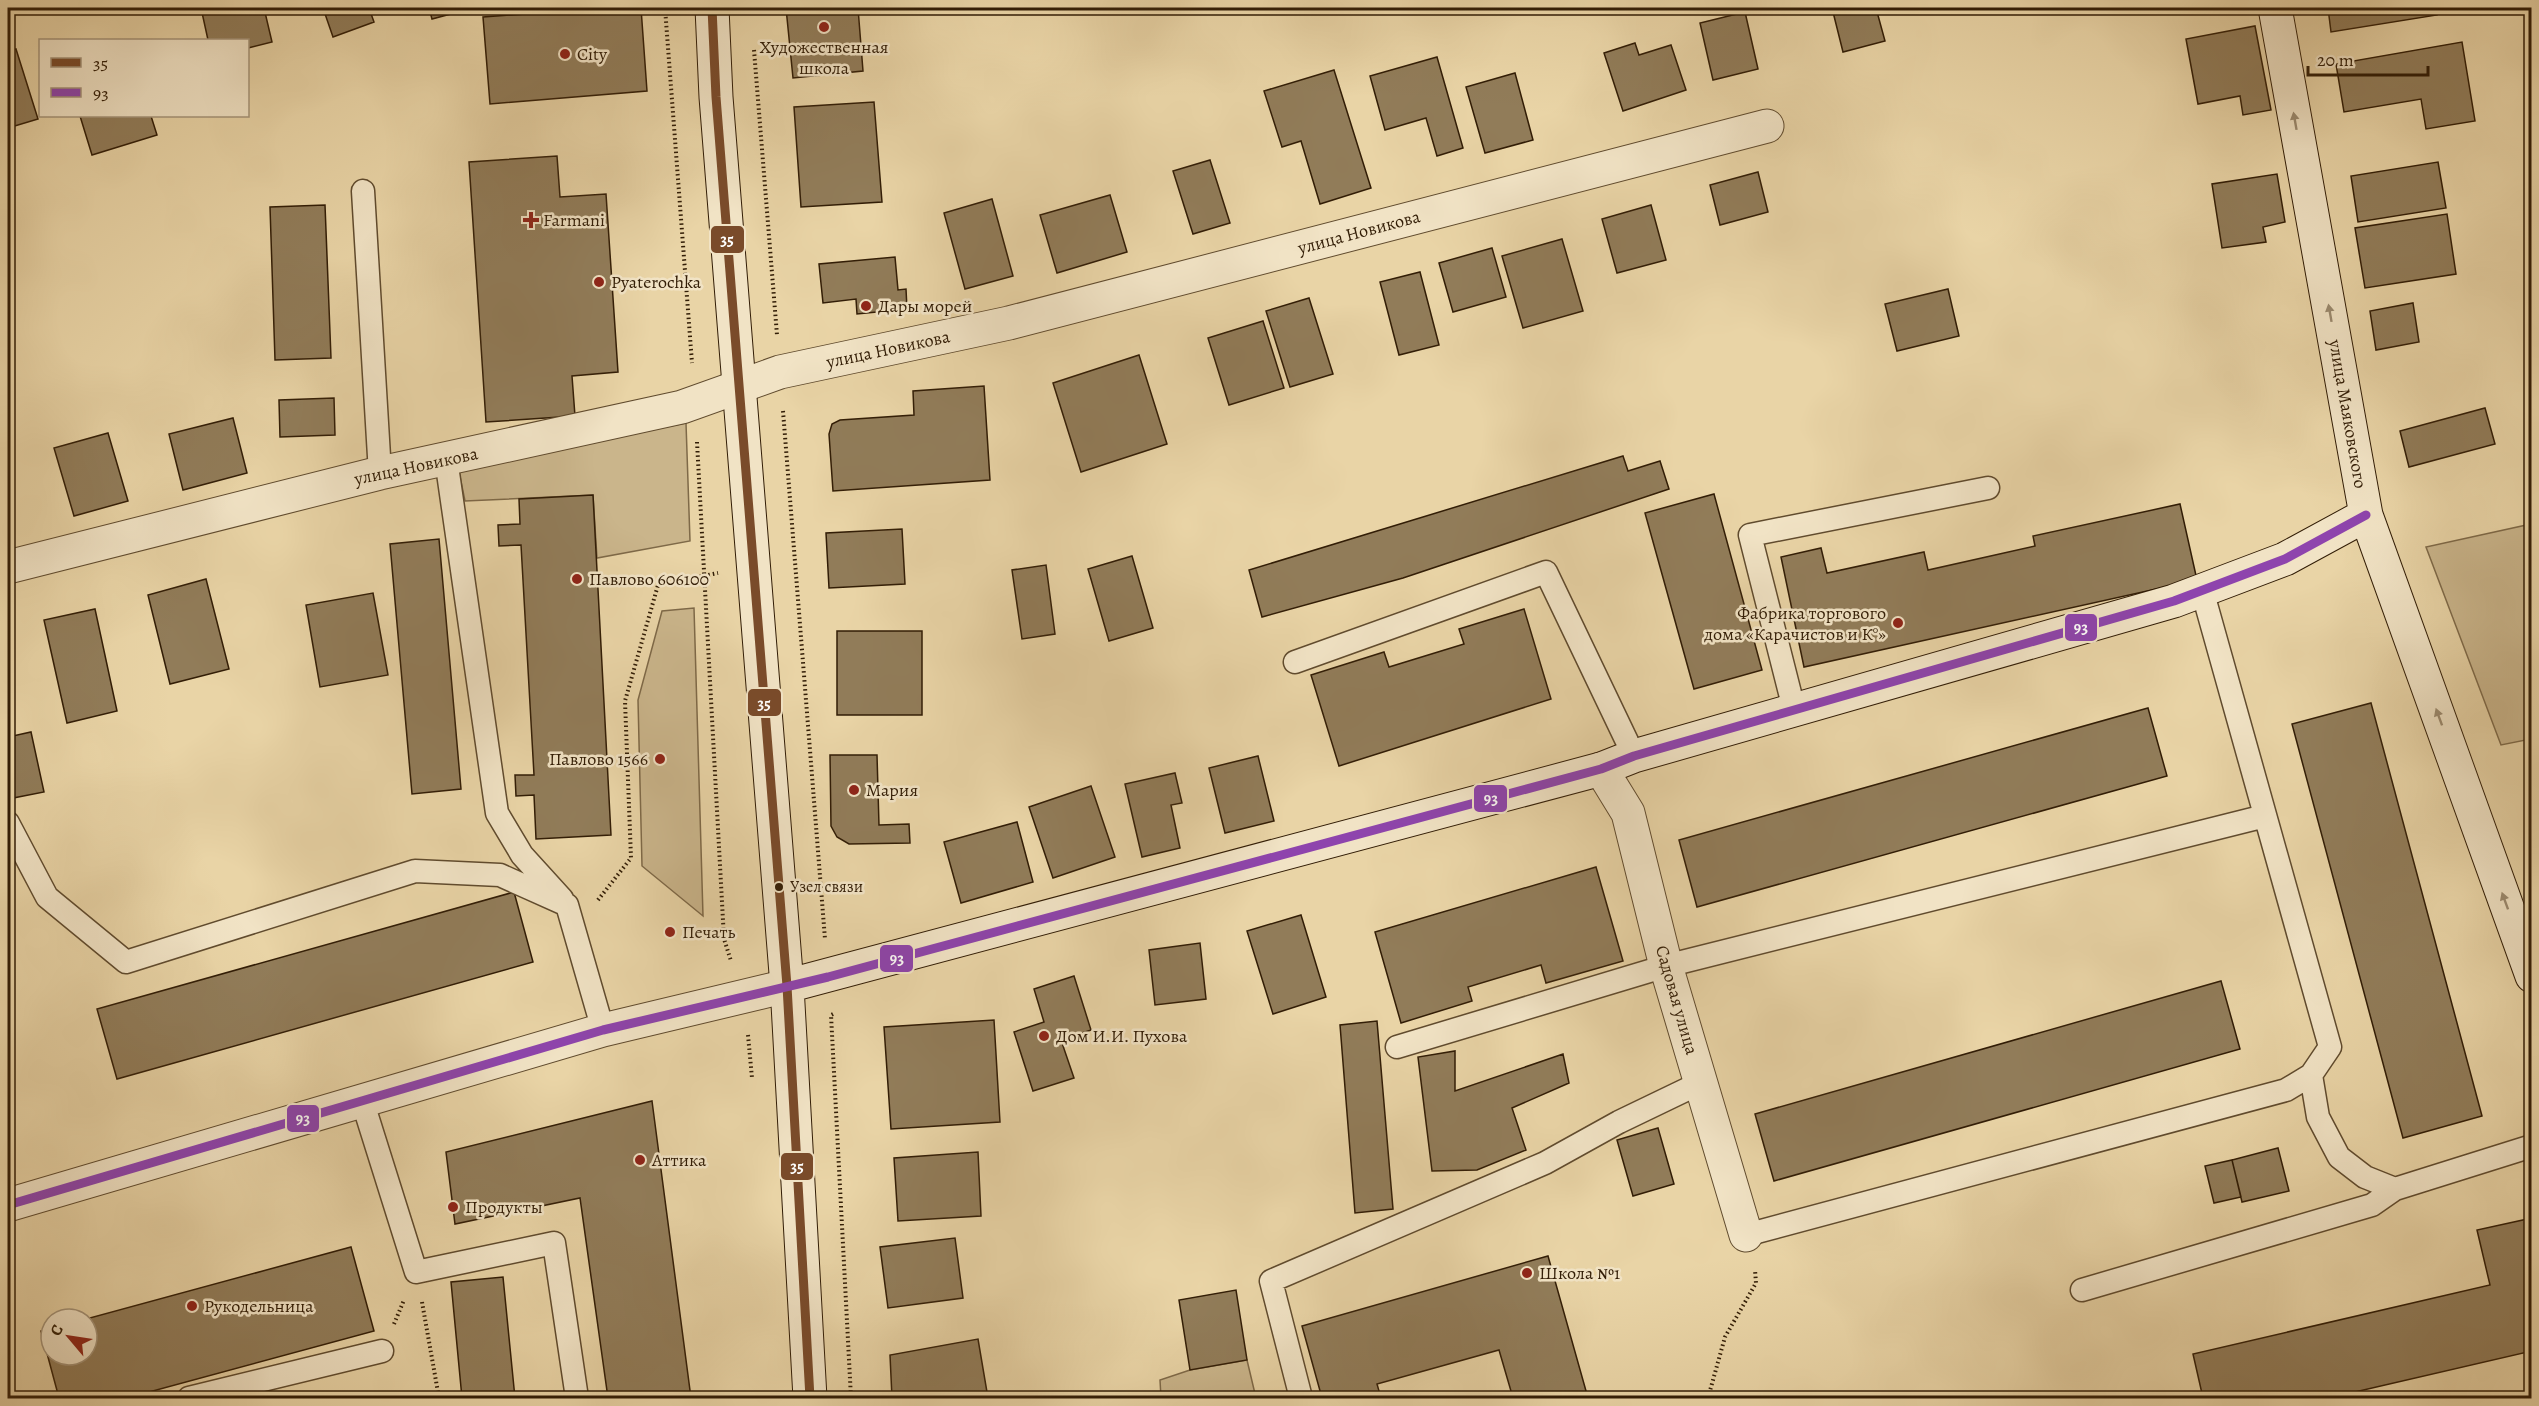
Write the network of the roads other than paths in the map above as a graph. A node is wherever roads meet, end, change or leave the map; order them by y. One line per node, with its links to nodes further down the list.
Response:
1 (712, 8): 5 (street)
2 (2275, 8): 9 (street, улица Маяковского, one-way to 2)
3 (1767, 126): 5 (street, улица Новикова)
4 (363, 191): 7 (lane)
5 (740, 385): 6 (street, улица Новикова); 21 (street)
6 (446, 459): 7 (street, улица Новикова); 18 (lane)
7 (380, 472): 10 (street, улица Новикова)
8 (1988, 488): 13 (lane)
9 (2366, 515): 11 (street); 20 (street, улица Маяковского, one-way to 9)
10 (8, 567)
11 (2202, 590): 13 (street); 16 (lane)
12 (1295, 662): 14 (lane)
13 (1794, 709): 14 (street)
14 (1634, 756): 15 (street)
15 (1601, 769): 19 (street, Садовая улица); 21 (street)
16 (2265, 816): 19 (lane); 24 (lane)
17 (8, 823): 18 (lane)
18 (567, 904): 22 (lane)
19 (1666, 966): 23 (lane); 25 (street, Садовая улица)
20 (2532, 976)
21 (787, 986): 22 (street); 35 (street)
22 (603, 1030): 26 (street)
23 (1397, 1047)
24 (2312, 1075): 28 (lane); 30 (lane)
25 (1700, 1083): 30 (street, Садовая улица); 36 (lane)
26 (362, 1100): 29 (street); 34 (lane)
27 (2532, 1146): 28 (lane)
28 (2395, 1189): 31 (lane)
29 (8, 1205)
30 (1746, 1235)
31 (2082, 1290)
32 (382, 1351): 33 (lane)
33 (189, 1398)
34 (577, 1398)
35 (810, 1398)
36 (1301, 1398)

